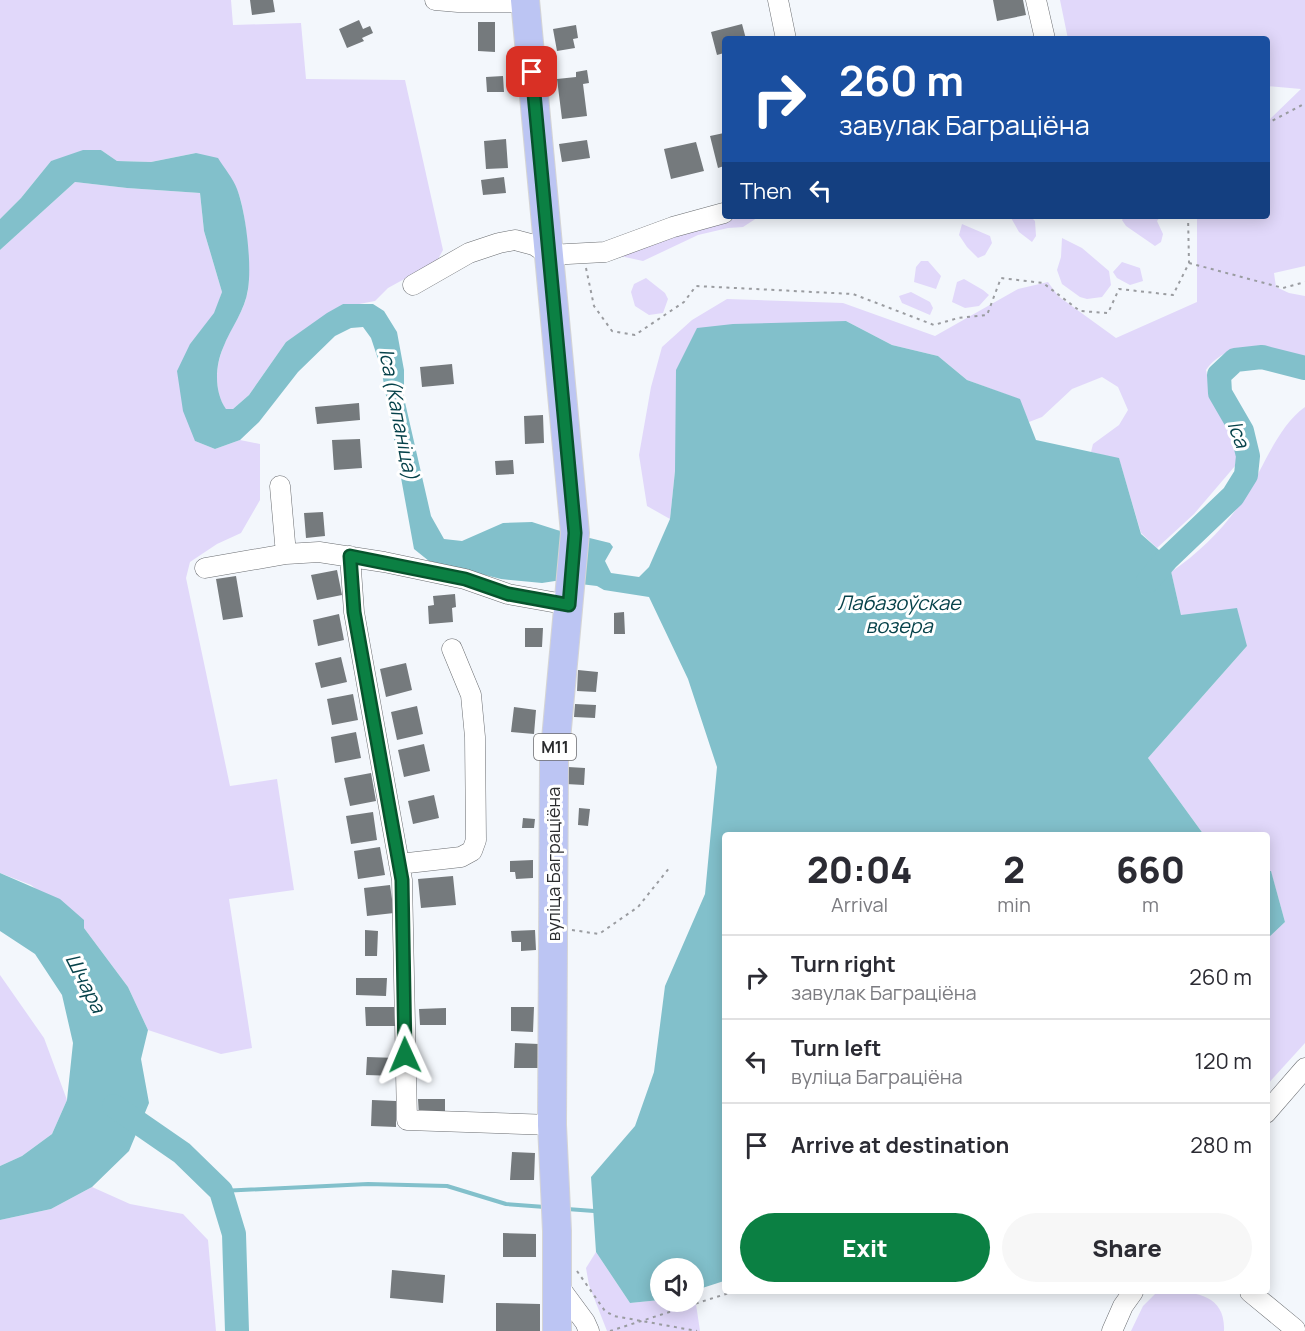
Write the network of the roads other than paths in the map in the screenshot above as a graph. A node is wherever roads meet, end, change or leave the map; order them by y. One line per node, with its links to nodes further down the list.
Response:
1 (435, 0): 4 (street)
2 (778, 0): 5 (street)
3 (1036, 0): 6 (street)
4 (525, 1): 8 (highway, вуліца Баграціёна / М11)
5 (785, 36)
6 (1044, 36)
7 (722, 214): 8 (street)
8 (549, 255): 9 (street); 14 (highway, вуліца Баграціёна / М11)
9 (413, 285)
10 (280, 486): 11 (street)
11 (286, 554): 12 (street); 13 (street)
12 (350, 556): 14 (street); 16 (street)
13 (205, 568)
14 (570, 595): 19 (highway, вуліца Баграціёна / М11)
15 (452, 649): 16 (street)
16 (399, 864): 19 (street)
17 (1305, 1068): 18 (street)
18 (1270, 1108)
19 (552, 1125): 20 (highway, вуліца Баграціёна / М11)
20 (565, 1275): 24 (highway, вуліца Баграціёна / М11); 25 (street)
21 (1132, 1294): 26 (street)
22 (1253, 1294): 23 (street)
23 (1298, 1327)
24 (557, 1331)
25 (589, 1331)
26 (1112, 1331)

